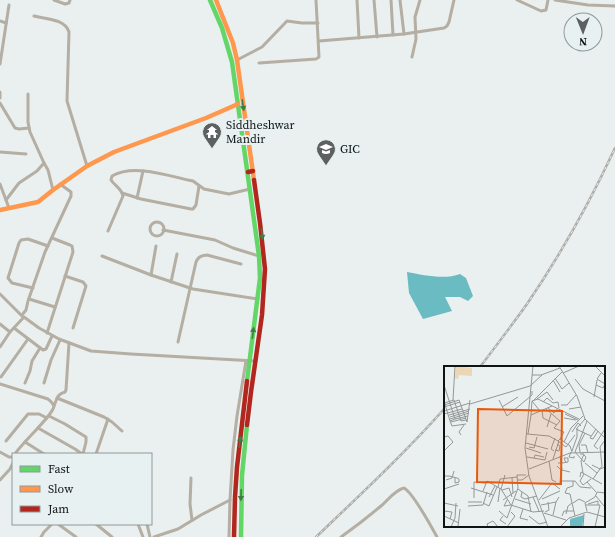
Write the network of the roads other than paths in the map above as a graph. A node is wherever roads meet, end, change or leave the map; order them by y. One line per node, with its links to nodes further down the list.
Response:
1 (54, 0): 2 (street)
2 (70, 0)
3 (210, 0): 35 (main road)
4 (216, 0): 28 (main road)
5 (316, 0): 20 (street)
6 (357, 0): 25 (street)
7 (374, 0): 24 (street)
8 (391, 0): 23 (street)
9 (400, 0): 22 (street)
10 (420, 0): 21 (street)
11 (454, 0): 21 (street)
12 (517, 0): 13 (street)
13 (548, 0)
14 (555, 0): 16 (street)
15 (9, 5): 19 (street)
16 (615, 6)
17 (34, 16): 40 (street)
18 (0, 21): 19 (street)
19 (6, 22): 30 (street)
20 (318, 23): 26 (street); 28 (street)
21 (416, 32): 22 (street); 27 (street)
22 (404, 34): 23 (street)
23 (393, 35): 24 (street)
24 (377, 37): 25 (street)
25 (359, 38): 26 (street)
26 (319, 41): 29 (street)
27 (412, 57)
28 (237, 60): 42 (main road, one-way to 42)
29 (259, 63)
30 (0, 64)
31 (0, 92): 33 (street)
32 (28, 94): 36 (street)
33 (0, 98)
34 (0, 103): 36 (street)
35 (238, 104): 40 (main road); 42 (main road)
36 (29, 128): 39 (street)
37 (0, 152): 38 (street)
38 (26, 154)
39 (44, 163): 46 (street); 50 (street)
40 (87, 166): 44 (main road)
41 (143, 171): 45 (street); 48 (street); 49 (street)
42 (250, 171): 47 (main road); 85 (main road, one-way to 85)
43 (0, 184): 50 (street)
44 (60, 184): 46 (main road); 55 (street)
45 (199, 186): 47 (street); 49 (street)
46 (52, 190): 51 (main road)
47 (250, 190): 60 (main road)
48 (122, 193): 49 (street); 54 (street)
49 (137, 198)
50 (6, 200): 51 (street)
51 (9, 208): 52 (main road)
52 (0, 210)
53 (163, 230): 53 (street); 60 (street)
54 (108, 231)
55 (52, 238): 56 (street); 63 (street)
56 (48, 246): 65 (street); 65 (street)
57 (156, 246): 62 (street)
58 (177, 254): 64 (street)
59 (102, 256): 62 (street)
60 (259, 256): 69 (main road)
61 (241, 264): 66 (street)
62 (151, 275): 64 (street)
63 (65, 276): 70 (street); 74 (street)
64 (172, 282): 66 (street)
65 (33, 288): 68 (street)
66 (190, 288): 69 (street); 80 (street)
67 (0, 294): 71 (street)
68 (29, 299): 70 (street); 71 (street)
69 (258, 299): 84 (main road, one-way to 69)
70 (55, 307): 76 (street)
71 (23, 316): 73 (street); 76 (street)
72 (0, 324): 75 (street)
73 (14, 328): 75 (street); 78 (street)
74 (73, 328)
75 (10, 332): 82 (street)
76 (47, 333): 77 (street)
77 (52, 336): 79 (street); 83 (street)
78 (28, 339): 83 (street); 86 (street)
79 (60, 340): 81 (street); 88 (street)
80 (178, 342)
81 (69, 343): 84 (street); 90 (street)
82 (0, 347)
83 (40, 348): 87 (street)
84 (248, 361): 85 (street); 108 (street); 123 (main road, one-way to 84)
85 (256, 361): 124 (main road, one-way to 124)
86 (1, 377)
87 (25, 383)
88 (44, 383)
89 (0, 384): 91 (street)
90 (57, 398): 91 (street); 93 (street)
91 (54, 406): 92 (street)
92 (48, 417): 94 (street); 96 (street); 102 (street)
93 (108, 419): 95 (street); 103 (street)
94 (38, 428): 97 (street); 101 (street)
95 (122, 431)
96 (6, 442)
97 (25, 442): 99 (street); 100 (street)
98 (0, 452): 104 (street)
99 (16, 453)
100 (42, 453)
101 (81, 453)
102 (82, 453)
103 (96, 453)
104 (12, 457)
105 (12, 465): 107 (street)
106 (192, 478): 109 (street)
107 (0, 480)
108 (230, 500): 109 (street); 122 (street)
109 (192, 520): 115 (street)
110 (51, 525): 116 (street)
111 (59, 525): 117 (street)
112 (97, 525): 118 (street)
113 (138, 525): 119 (street)
114 (147, 525): 120 (street)
115 (161, 536): 121 (street)
116 (42, 537)
117 (76, 537)
118 (112, 537)
119 (143, 537)
120 (150, 537)
121 (154, 537)
122 (229, 537)
123 (234, 537)
124 (240, 537)
125 (341, 537): 126 (street)
126 (437, 537)

